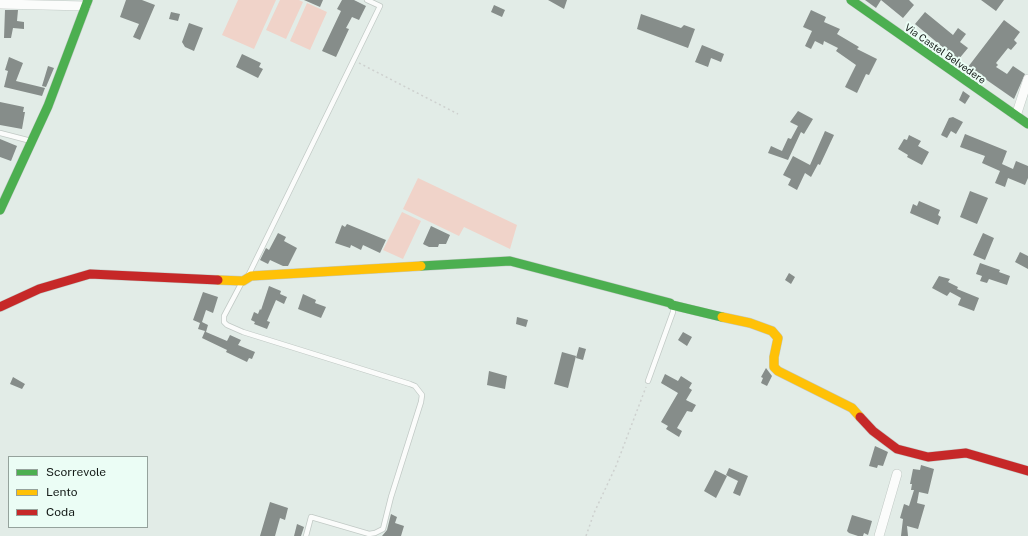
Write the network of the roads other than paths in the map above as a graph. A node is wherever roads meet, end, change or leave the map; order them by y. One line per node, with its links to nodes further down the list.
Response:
1 (367, 0): 11 (lane)
2 (851, 0): 6 (street, Via Castel Belvedere)
3 (87, 3): 4 (street); 9 (street)
4 (0, 4)
5 (1028, 79): 6 (street)
6 (1016, 116): 7 (street, Via Castel Belvedere)
7 (1028, 124)
8 (0, 133): 9 (lane)
9 (32, 142): 10 (street)
10 (0, 210)
11 (245, 280): 12 (street); 13 (street); 17 (lane)
12 (672, 306): 14 (lane); 15 (street)
13 (0, 307)
14 (648, 381)
15 (1028, 471)
16 (897, 474): 18 (street)
17 (306, 536)
18 (879, 536)

